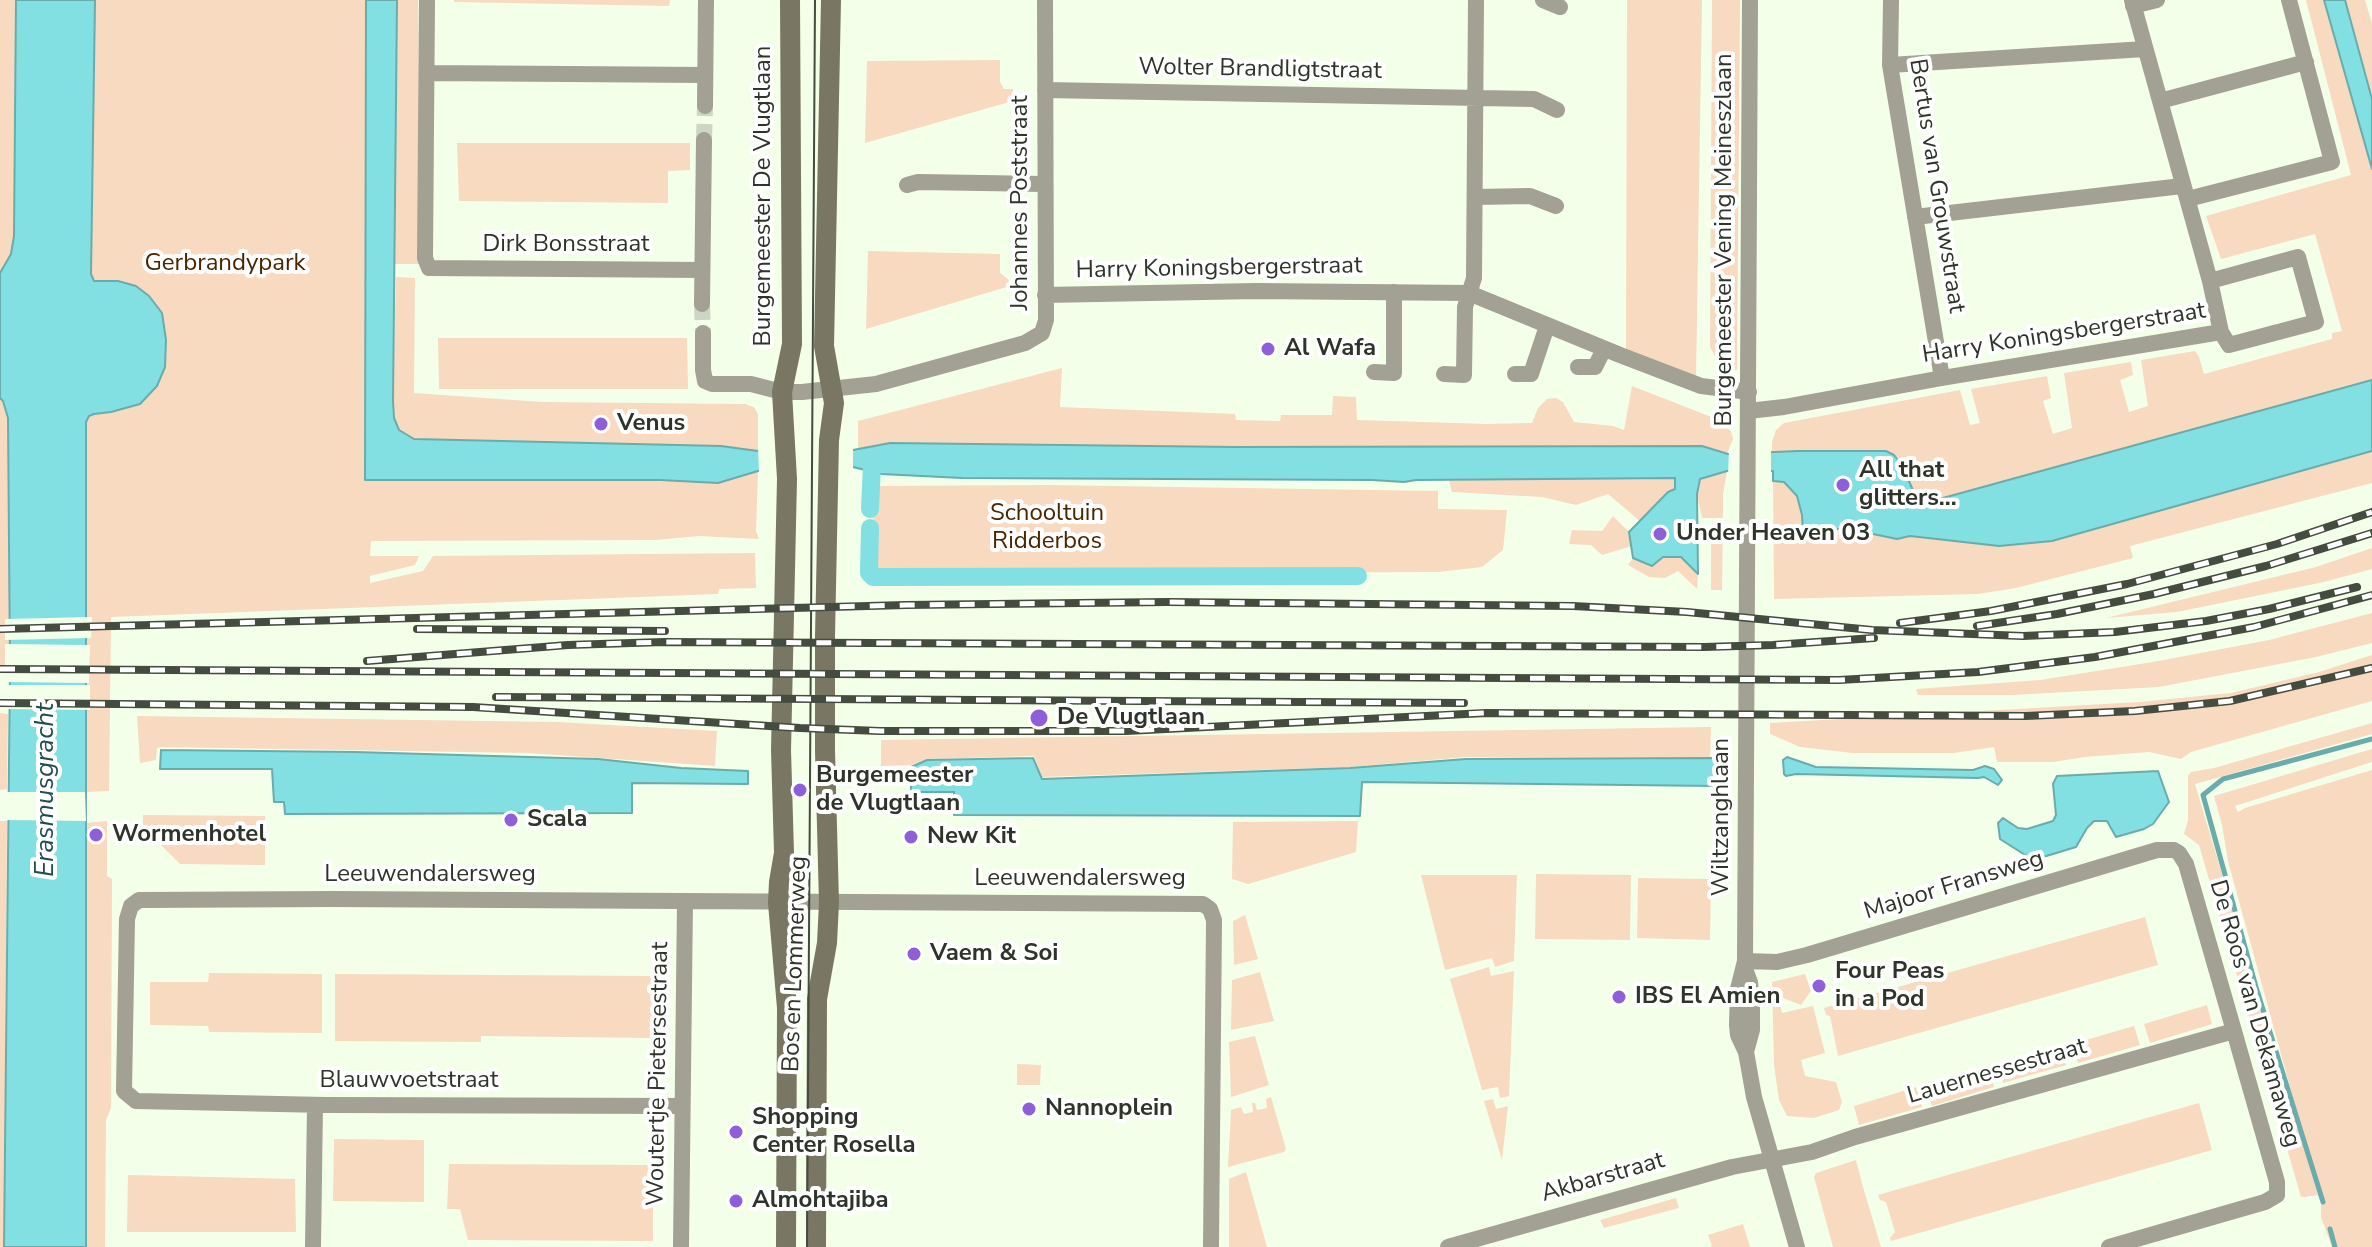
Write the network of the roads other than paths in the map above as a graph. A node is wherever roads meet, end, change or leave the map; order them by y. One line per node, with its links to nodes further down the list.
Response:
1 (427, 0): 17 (street)
2 (706, 0): 18 (street)
3 (790, 0): 47 (main road, Burgemeester De Vlugtlaan)
4 (831, 0): 46 (main road)
5 (1045, 0): 19 (street, Johannes Poststraat)
6 (1476, 0): 20 (street)
7 (1543, 0): 13 (street)
8 (1750, 0): 48 (street, Burgemeester Vening Meineszlaan)
9 (1891, 0): 16 (street, Bertus van Grouwstraat)
10 (2157, 0): 12 (street)
11 (2289, 0): 15 (street)
12 (2132, 3): 14 (street)
13 (1560, 7)
14 (2145, 49): 16 (street); 21 (street)
15 (2306, 62): 21 (street); 27 (street)
16 (1890, 65): 30 (street, Bertus van Grouwstraat)
17 (427, 73): 18 (street); 31 (street, Dirk Bonsstraat)
18 (705, 75): 22 (street)
19 (1045, 90): 20 (street, Wolter Brandligtstraat); 25 (street, Johannes Poststraat)
20 (1475, 97): 23 (street, Wolter Brandligtstraat); 28 (street)
21 (2160, 101): 27 (street)
22 (705, 106)
23 (1557, 110)
24 (704, 140): 31 (street)
25 (1044, 184): 26 (street); 35 (street, Johannes Poststraat)
26 (907, 185)
27 (2185, 192): 30 (street); 32 (street)
28 (1475, 197): 29 (street); 34 (street)
29 (1556, 206)
30 (1915, 217): 45 (street, Bertus van Grouwstraat)
31 (702, 270): 36 (street)
32 (2210, 281): 38 (street); 38 (street, Harry Koningsbergerstraat)
33 (1394, 292): 34 (street, Harry Koningsbergerstraat); 35 (street, Harry Koningsbergerstraat); 42 (street, Harry Koningsbergerstraat)
34 (1469, 293): 37 (street, Harry Koningsbergerstraat); 43 (street)
35 (1045, 295): 46 (street, Johannes Poststraat)
36 (702, 304)
37 (1547, 326): 40 (street, Harry Koningsbergerstraat); 44 (street)
38 (2221, 332): 45 (street, Harry Koningsbergerstraat)
39 (703, 333): 47 (street)
40 (1604, 349): 41 (street); 48 (street, Harry Koningsbergerstraat)
41 (1578, 367)
42 (1374, 372)
43 (1444, 374)
44 (1515, 374)
45 (1942, 378): 49 (street, Harry Koningsbergerstraat)
46 (833, 389): 47 (street); 55 (main road, Bos en Lommerweg)
47 (782, 392): 50 (main road, Burgemeester De Vlugtlaan)
48 (1749, 392): 49 (street, Burgemeester Vening Meineszlaan)
49 (1748, 411): 51 (street, Burgemeester Vening Meineszlaan)
50 (785, 638): 54 (main road, Bos en Lommerweg)
51 (1746, 665): 56 (street, Wiltzanghlaan)
52 (2174, 850): 56 (street, Majoor Fransweg); 57 (street, De Roos van Dekamaweg)
53 (685, 901): 54 (street, Leeuwendalersweg); 58 (street, Leeuwendalersweg); 60 (street, Woutertje Pietersestraat)
54 (778, 903): 55 (street, Leeuwendalersweg); 64 (main road, Bos en Lommerweg)
55 (829, 903): 65 (main road, Bos en Lommerweg); 66 (street, Leeuwendalersweg)
56 (1745, 965): 61 (street, Wiltzanghlaan)
57 (2234, 1031): 61 (street, Lauernessestraat); 69 (street, De Roos van Dekamaweg)
58 (136, 1101): 59 (street, Blauwvoetstraat)
59 (315, 1105): 60 (street, Blauwvoetstraat); 62 (street)
60 (681, 1106): 63 (street, Woutertje Pietersestraat)
61 (1772, 1159): 67 (street, Akbarstraat); 68 (street, Wiltzanghlaan)
62 (313, 1247)
63 (681, 1247)
64 (786, 1247)
65 (816, 1247)
66 (1211, 1247)
67 (1448, 1247)
68 (1797, 1247)
69 (2109, 1247)

